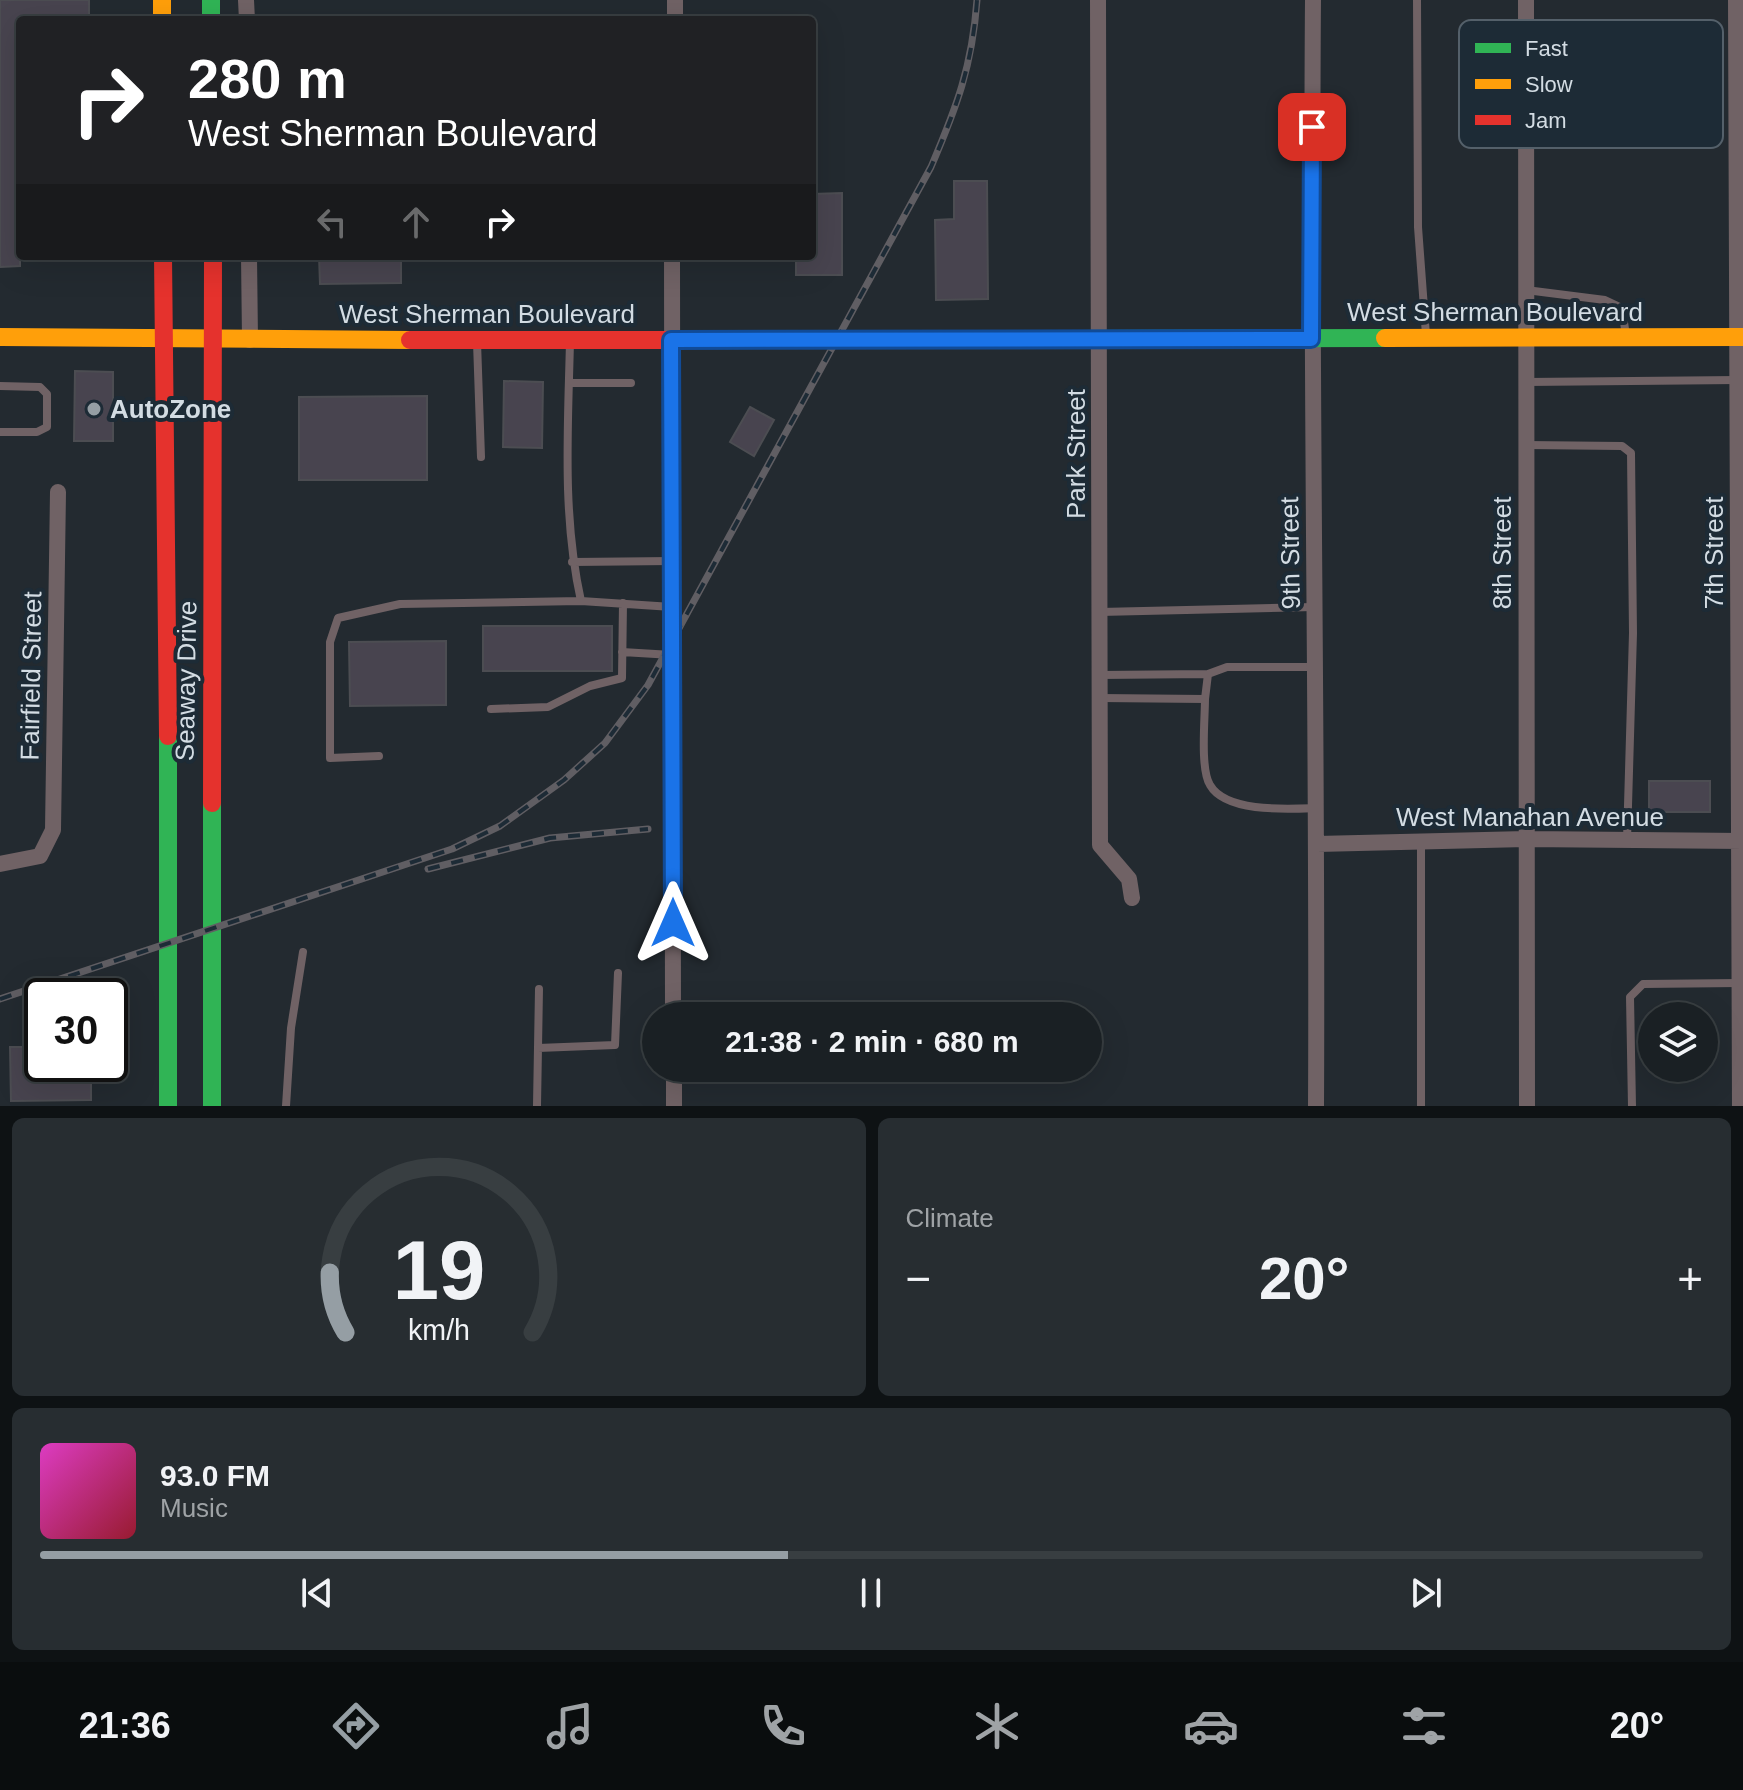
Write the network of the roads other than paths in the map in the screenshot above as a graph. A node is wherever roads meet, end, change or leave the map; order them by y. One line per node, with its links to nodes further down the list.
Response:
1 (1098, 0): 21 (street, Park Street)
2 (1313, 0): 22 (street, 9th Street)
3 (1417, 0): 20 (lane)
4 (1526, 0): 6 (street, 8th Street)
5 (1736, 0): 18 (street, 7th Street)
6 (1526, 20)
7 (1525, 148): 13 (street, 8th Street)
8 (163, 260): 19 (main road, Seaway Drive)
9 (202, 260): 14 (main road)
10 (213, 260): 14 (main road, Seaway Drive)
11 (249, 260): 23 (street)
12 (672, 260): 24 (street)
13 (1525, 290): 16 (street, 8th Street); 17 (lane)
14 (213, 320): 25 (main road, Seaway Drive)
15 (0, 337): 19 (main road, West Sherman Boulevard)
16 (1525, 337): 17 (main road, West Sherman Boulevard); 20 (main road, West Sherman Boulevard); 30 (street, 8th Street)
17 (1626, 337): 18 (main road, West Sherman Boulevard)
18 (1740, 337): 29 (street, 7th Street)
19 (163, 338): 25 (main road, West Sherman Boulevard); 28 (main road, Seaway Drive)
20 (1426, 338): 22 (main road, West Sherman Boulevard)
21 (1100, 339): 22 (main road, West Sherman Boulevard); 24 (main road, West Sherman Boulevard); 44 (street, Park Street)
22 (1311, 339): 43 (street, 9th Street)
23 (250, 340): 25 (main road, West Sherman Boulevard); 26 (main road, West Sherman Boulevard)
24 (671, 340): 27 (main road, West Sherman Boulevard); 38 (street)
25 (216, 341): 45 (main road, Seaway Drive)
26 (477, 341): 27 (main road, West Sherman Boulevard); 36 (lane)
27 (570, 341): 31 (lane)
28 (164, 373): 45 (main road); 71 (main road, Seaway Drive)
29 (1738, 380): 30 (lane); 58 (street, 7th Street)
30 (1525, 382): 35 (street, 8th Street)
31 (569, 383): 32 (lane); 39 (lane)
32 (631, 383)
33 (0, 386): 34 (lane)
34 (0, 432)
35 (1525, 445): 56 (street, 8th Street); 57 (lane)
36 (481, 457)
37 (58, 492): 61 (street, Fairfield Street)
38 (672, 561): 39 (lane); 42 (street)
39 (572, 562): 40 (lane)
40 (581, 601): 41 (lane); 54 (lane)
41 (623, 603): 42 (lane); 46 (lane)
42 (672, 607): 47 (street)
43 (1315, 607): 44 (lane); 48 (street, 9th Street)
44 (1100, 612): 50 (street, Park Street)
45 (213, 628): 72 (main road, Seaway Drive)
46 (622, 652): 47 (lane); 53 (lane)
47 (673, 655): 67 (street)
48 (1316, 667): 49 (lane); 55 (street, 9th Street)
49 (1208, 674): 50 (lane); 52 (lane)
50 (1100, 675): 51 (street, Park Street)
51 (1100, 698): 52 (lane); 62 (street, Park Street)
52 (1205, 699): 55 (lane)
53 (491, 709)
54 (379, 756)
55 (1317, 808): 60 (street, 9th Street)
56 (1526, 839): 57 (street, West Manahan Avenue); 59 (street, West Manahan Avenue); 78 (street, 8th Street)
57 (1627, 840): 58 (street, West Manahan Avenue)
58 (1742, 841): 65 (street, 7th Street)
59 (1421, 842): 60 (street, West Manahan Avenue); 77 (lane)
60 (1317, 844): 76 (street, 9th Street)
61 (0, 864)
62 (1132, 898)
63 (303, 952): 73 (lane)
64 (618, 973): 68 (lane)
65 (1739, 983): 69 (street, 7th Street); 79 (lane)
66 (539, 989): 68 (lane)
67 (673, 1002)
68 (538, 1048): 74 (lane)
69 (1741, 1054): 80 (street, 7th Street)
70 (674, 1082): 75 (street)
71 (168, 1106)
72 (212, 1106)
73 (286, 1106)
74 (537, 1106)
75 (674, 1106)
76 (1316, 1106)
77 (1421, 1106)
78 (1527, 1106)
79 (1632, 1106)
80 (1740, 1106)

